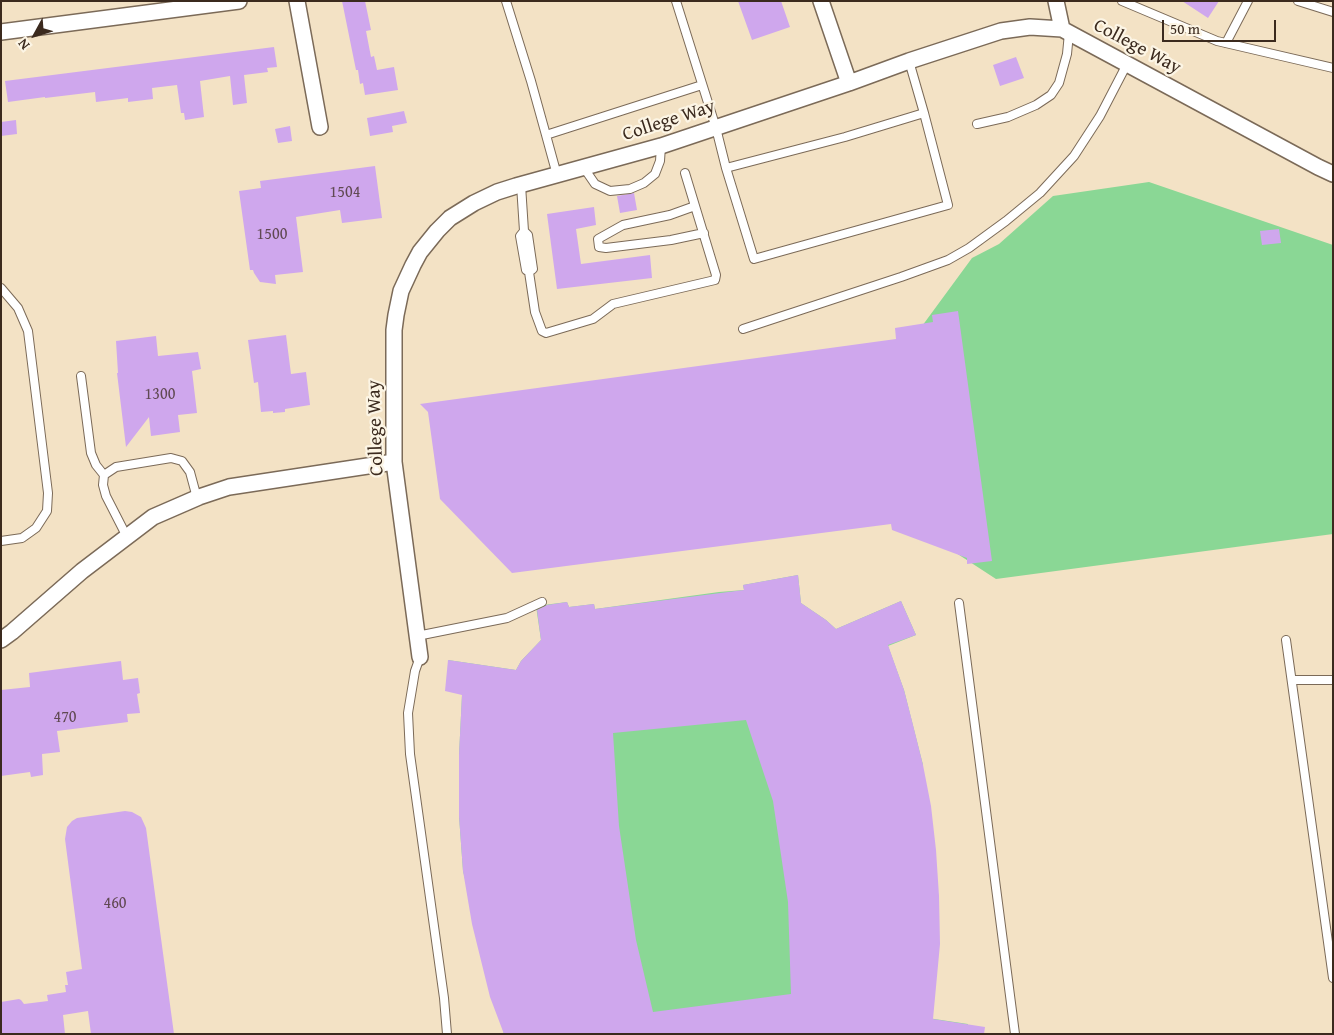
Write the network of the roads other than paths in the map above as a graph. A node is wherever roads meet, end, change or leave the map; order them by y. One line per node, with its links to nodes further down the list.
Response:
1 (240, 1): 12 (street)
2 (297, 1): 21 (street)
3 (506, 1): 23 (lane)
4 (676, 1): 18 (lane)
5 (821, 1): 17 (street)
6 (1056, 1): 11 (street)
7 (1122, 1): 13 (lane)
8 (1248, 1): 13 (lane)
9 (1298, 1): 10 (lane)
10 (1333, 12)
11 (1066, 31): 14 (street, College Way); 15 (street, College Way); 20 (lane)
12 (1, 32)
13 (1226, 43): 16 (lane)
14 (909, 61): 17 (street, College Way); 19 (lane)
15 (1127, 64): 25 (street, College Way); 36 (lane)
16 (1333, 68)
17 (849, 83): 22 (street, College Way)
18 (702, 84): 22 (lane); 23 (lane)
19 (924, 112): 27 (lane); 27 (lane)
20 (978, 124)
21 (320, 127)
22 (716, 128): 24 (street, College Way); 27 (lane)
23 (546, 135): 30 (lane)
24 (661, 146): 26 (street, College Way); 26 (lane)
25 (1318, 167): 29 (street, College Way); 31 (street, College Way)
26 (584, 168): 30 (street, College Way)
27 (726, 168)
28 (685, 173): 33 (lane)
29 (1333, 174)
30 (557, 175): 32 (street, College Way)
31 (1333, 181)
32 (521, 185): 34 (lane); 38 (street, College Way)
33 (695, 206): 34 (lane); 34 (lane)
34 (704, 233)
35 (1, 288): 42 (lane)
36 (743, 329)
37 (81, 376): 39 (lane)
38 (394, 462): 40 (street); 45 (street, College Way)
39 (104, 475): 40 (lane); 41 (lane)
40 (197, 498): 41 (street)
41 (127, 536): 46 (street)
42 (1, 541)
43 (542, 602): 45 (lane)
44 (959, 603): 53 (lane)
45 (417, 636): 48 (street, College Way)
46 (1, 640)
47 (1286, 640): 49 (lane)
48 (420, 657): 52 (lane)
49 (1292, 680): 50 (lane); 51 (lane)
50 (1333, 680)
51 (1333, 978)
52 (447, 1034)
53 (1015, 1034)

